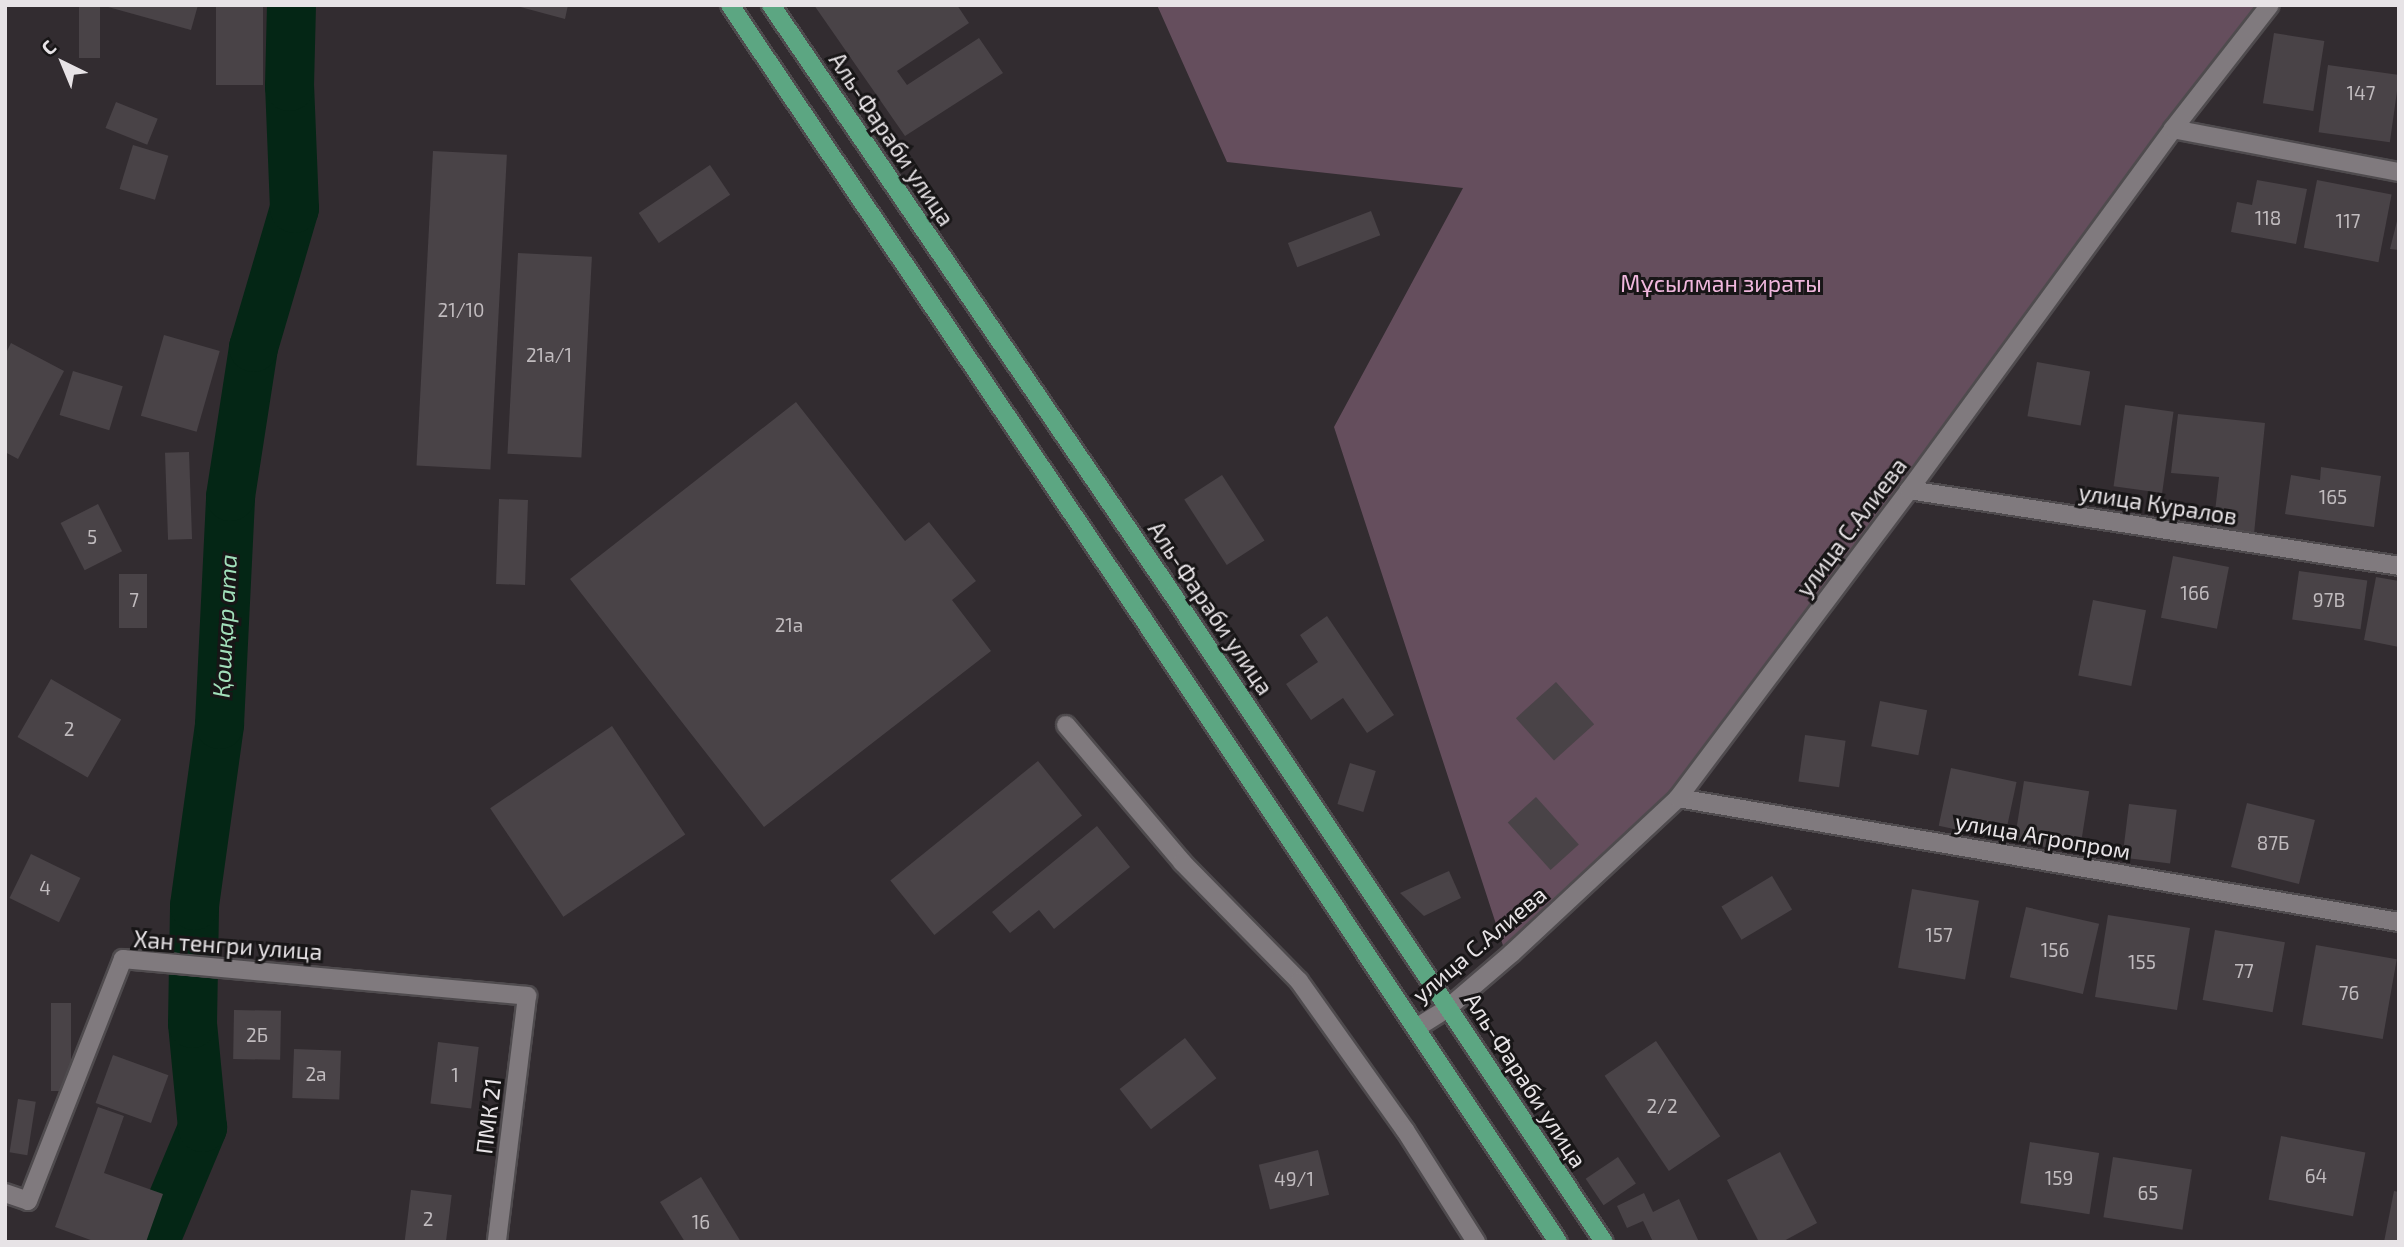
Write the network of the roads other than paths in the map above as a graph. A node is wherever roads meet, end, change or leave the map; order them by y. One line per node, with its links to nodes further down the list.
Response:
1 (730, 5): 13 (main road)
2 (771, 5): 12 (main road, Аль-Фараби улица)
3 (2270, 5): 4 (street, улица С.Алиева)
4 (2173, 129): 5 (street); 6 (street, улица С.Алиева)
5 (2399, 172)
6 (1909, 490): 7 (street, улица Куралов); 9 (street, улица С.Алиева)
7 (2399, 566)
8 (1066, 725): 16 (street)
9 (1678, 798): 10 (street, улица Агропром); 12 (street, улица С.Алиева)
10 (2399, 922)
11 (527, 996): 14 (street, Хан тенгри улица); 15 (street, ПМК 21)
12 (1449, 1007): 13 (street, улица С.Алиева); 18 (main road, Аль-Фараби улица)
13 (1416, 1028): 17 (main road)
14 (5, 1193)
15 (497, 1242)
16 (1476, 1242)
17 (1558, 1242)
18 (1604, 1242)

